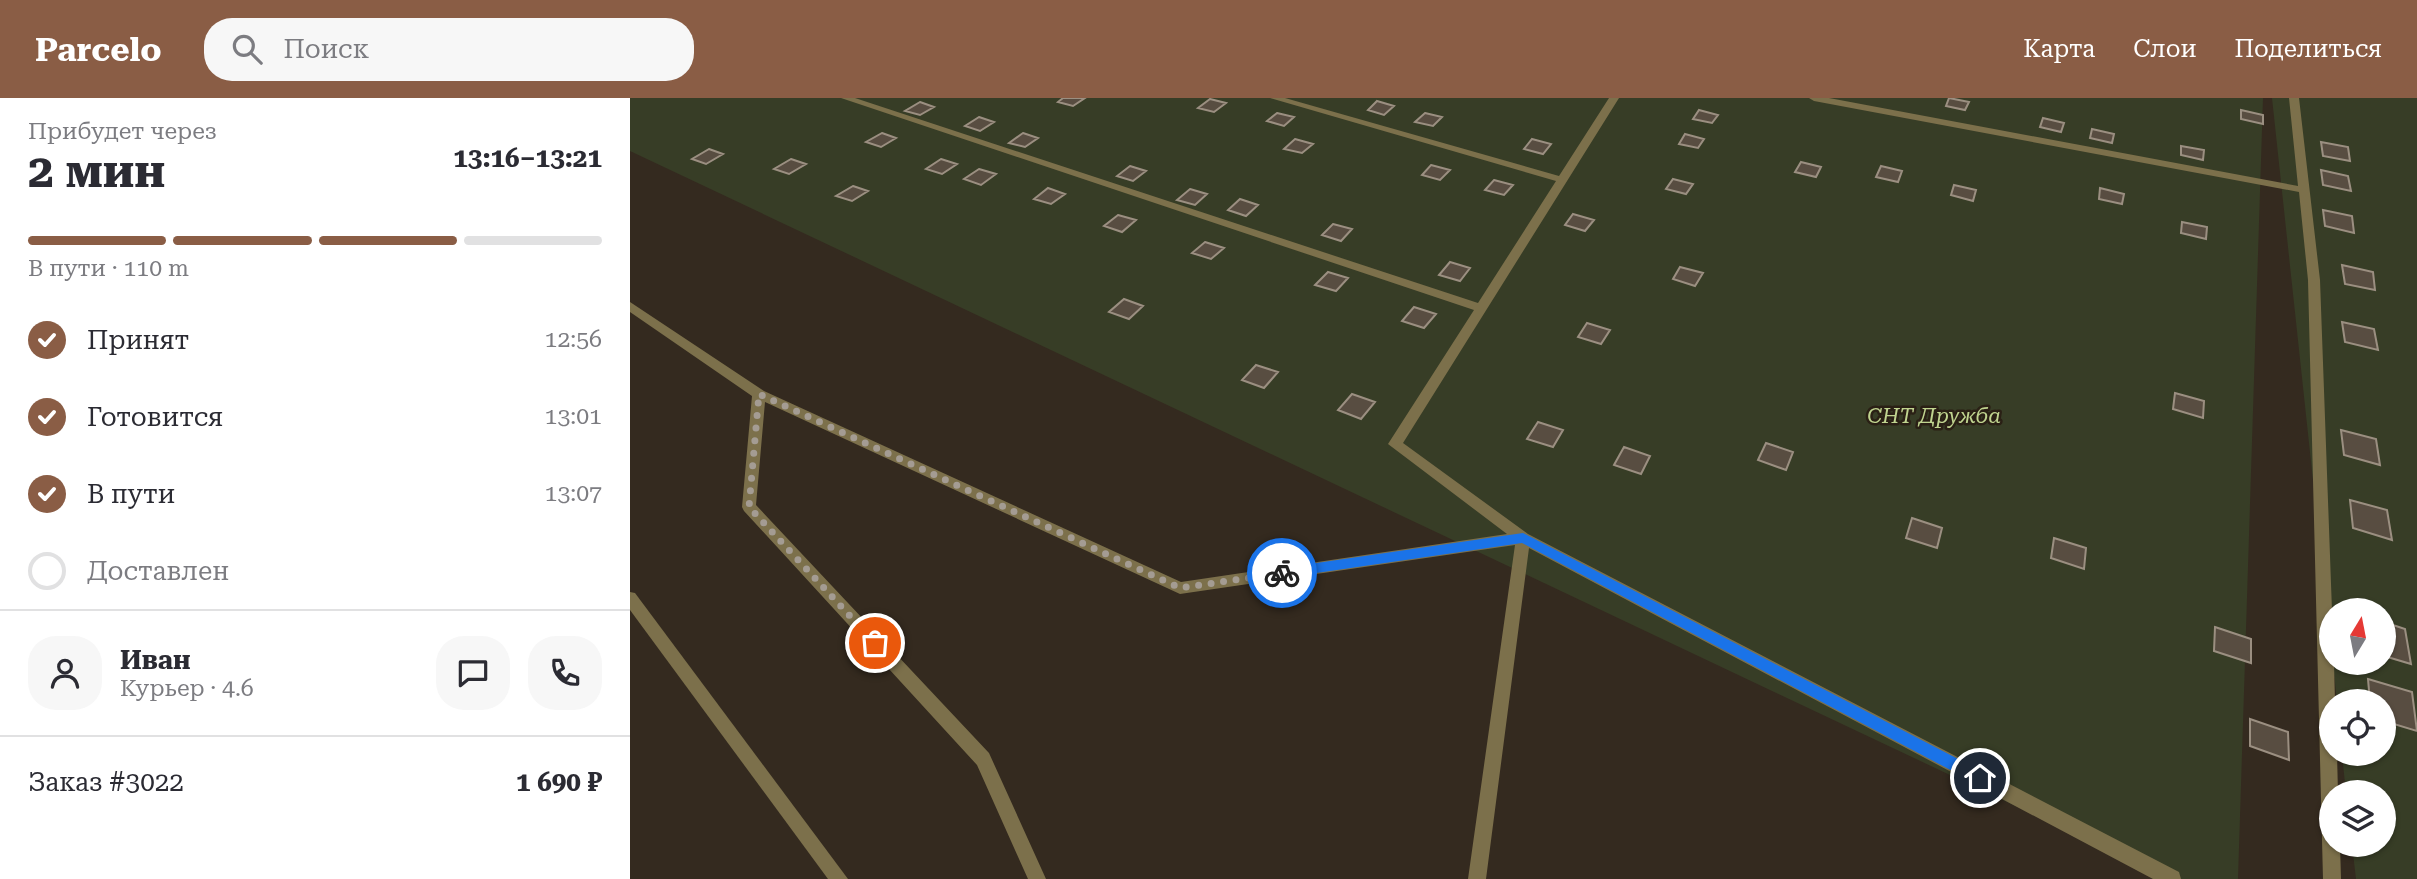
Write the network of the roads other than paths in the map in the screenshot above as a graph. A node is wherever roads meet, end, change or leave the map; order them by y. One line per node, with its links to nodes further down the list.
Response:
1 (846, 98): 9 (street)
2 (1275, 98): 6 (street)
3 (1614, 98): 6 (street)
4 (1814, 98): 7 (street)
5 (2294, 98): 7 (street)
6 (1562, 180): 9 (street)
7 (2304, 190): 17 (street)
8 (630, 306): 10 (street)
9 (1481, 308): 11 (street)
10 (759, 394): 11 (street); 14 (street)
11 (1523, 538): 15 (street); 16 (street)
12 (630, 598): 13 (street)
13 (839, 879)
14 (1037, 879)
15 (1477, 879)
16 (2172, 879)
17 (2332, 879)

